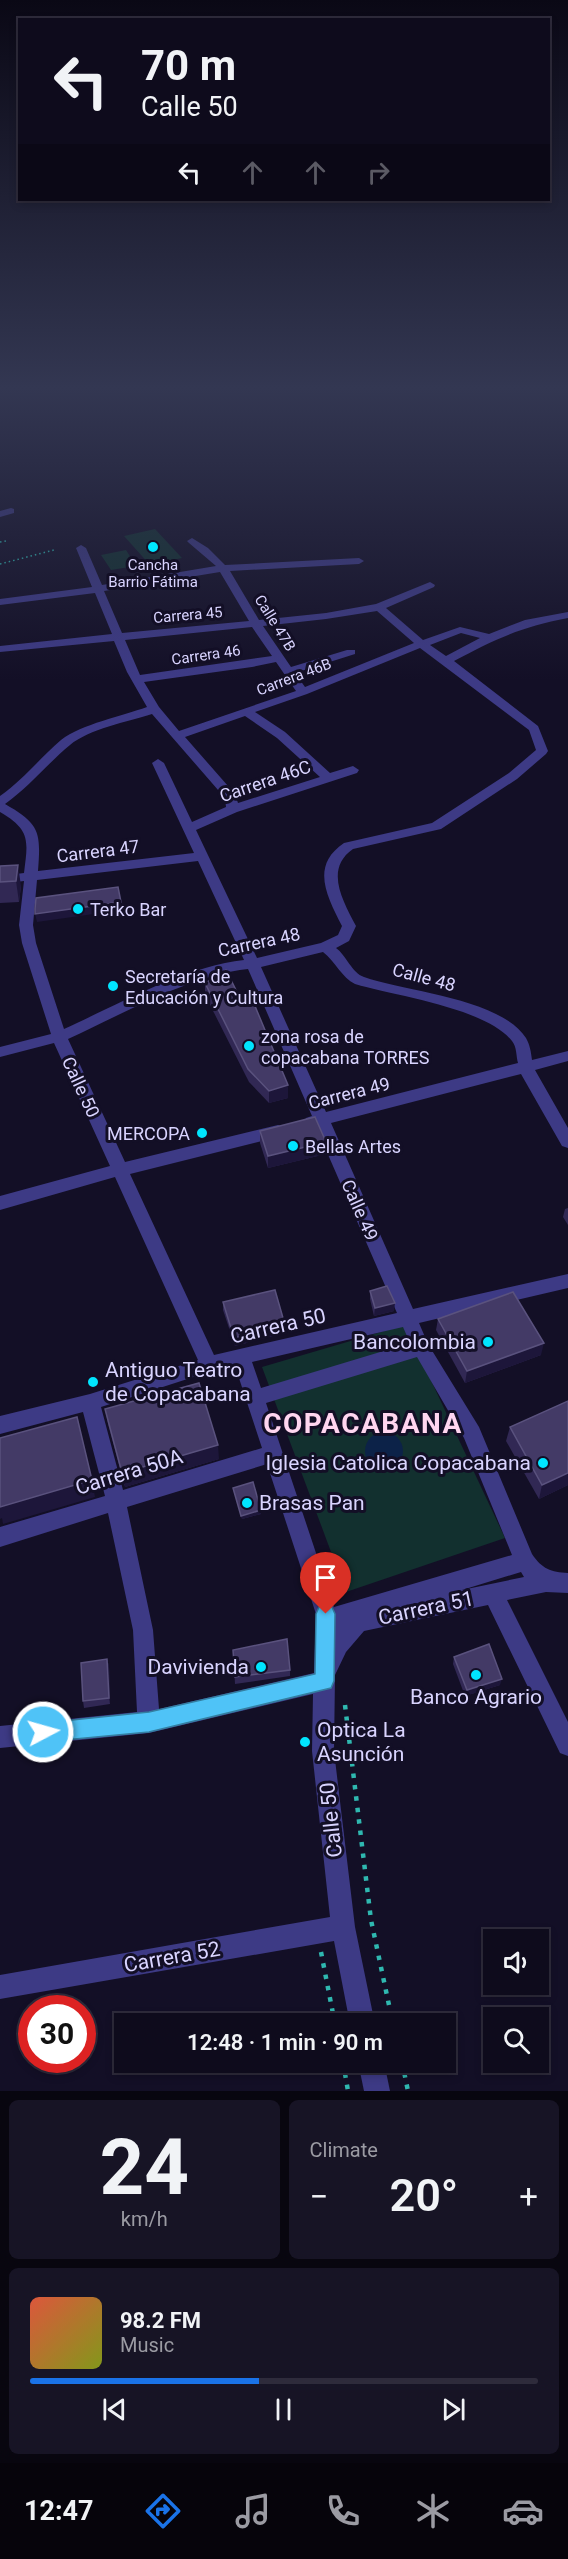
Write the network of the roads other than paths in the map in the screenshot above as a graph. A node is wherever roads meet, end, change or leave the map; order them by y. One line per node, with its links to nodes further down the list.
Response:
1 (11, 511): 2 (street)
2 (0, 514)
3 (192, 541): 6 (street, Calle 47B)
4 (81, 548): 8 (street)
5 (358, 561): 6 (street)
6 (225, 568): 8 (street); 12 (street, Calle 47B)
7 (430, 585): 10 (street, Carrera 45)
8 (98, 588): 9 (street); 13 (street)
9 (0, 602)
10 (379, 606): 12 (street, Carrera 45); 15 (street)
11 (568, 615): 14 (street)
12 (257, 625): 13 (street, Carrera 45); 18 (street, Calle 47B)
13 (120, 636): 16 (street, Carrera 45); 21 (street)
14 (490, 637): 15 (street, Carrera 46B); 19 (street)
15 (421, 644): 19 (street); 22 (street, Carrera 46B)
16 (0, 649)
17 (351, 652): 20 (street)
18 (278, 658): 20 (street, Calle 47B); 21 (street, Carrera 46)
19 (446, 661): 36 (street)
20 (288, 672): 22 (street, Calle 47B)
21 (138, 680): 23 (street)
22 (303, 692): 24 (street, Carrera 46B)
23 (154, 709): 25 (street); 29 (street)
24 (247, 712): 25 (street, Carrera 46B); 28 (street)
25 (178, 735): 31 (street)
26 (158, 763): 32 (street, Calle 49)
27 (353, 770): 28 (street, Carrera 46C)
28 (328, 778): 31 (street, Carrera 46C)
29 (0, 802)
30 (0, 807): 34 (street, Calle 50)
31 (233, 809): 32 (street, Carrera 46C)
32 (190, 828): 33 (street, Calle 49)
33 (201, 856): 34 (street, Carrera 47); 37 (street, Calle 49)
34 (31, 877): 35 (street, Carrera 47); 38 (street, Calle 50)
35 (0, 880)
36 (325, 947): 37 (street, Carrera 48); 41 (street, Calle 48)
37 (253, 964): 38 (street, Carrera 48); 42 (street, Calle 49)
38 (58, 1037): 39 (street, Carrera 48); 44 (street, Calle 50)
39 (0, 1052)
40 (568, 1056): 41 (street, Carrera 49)
41 (526, 1067): 42 (street, Carrera 49); 43 (street, Calle 48)
42 (320, 1120): 44 (street, Carrera 49); 47 (street, Calle 49)
43 (568, 1142)
44 (119, 1170): 45 (street, Carrera 49); 50 (street, Calle 50)
45 (0, 1203)
46 (568, 1281): 47 (street, Carrera 50)
47 (411, 1318): 48 (street, Calle 49); 49 (street, Carrera 50); 56 (street)
48 (421, 1348): 51 (street); 56 (street, Calle 49)
49 (242, 1358): 50 (street, Carrera 50); 51 (street, Calle 50)
50 (209, 1364): 52 (street, Carrera 50)
51 (255, 1398): 54 (street, Calle 50)
52 (90, 1402): 53 (street, Carrera 50); 55 (street)
53 (0, 1425)
54 (273, 1453): 55 (street, Carrera 50A); 62 (street, Calle 50)
55 (116, 1502): 57 (street, Carrera 50A); 65 (street)
56 (513, 1536): 58 (street, Calle 49)
57 (0, 1537)
58 (525, 1561): 59 (street, Calle 49); 62 (street)
59 (546, 1582): 60 (street, Carrera 51); 61 (street, Carrera 51)
60 (568, 1583)
61 (493, 1593): 63 (street, Carrera 51); 67 (street)
62 (331, 1615): 63 (street); 64 (street, Calle 50)
63 (358, 1622): 64 (street, Carrera 51)
64 (324, 1681): 65 (street); 68 (street, Calle 50)
65 (149, 1722): 66 (street)
66 (0, 1737)
67 (568, 1745)
68 (343, 1927): 69 (street, Carrera 52); 70 (street, Calle 50)
69 (0, 1987)
70 (361, 2013)
71 (373, 2073): 72 (street)
72 (377, 2091)

